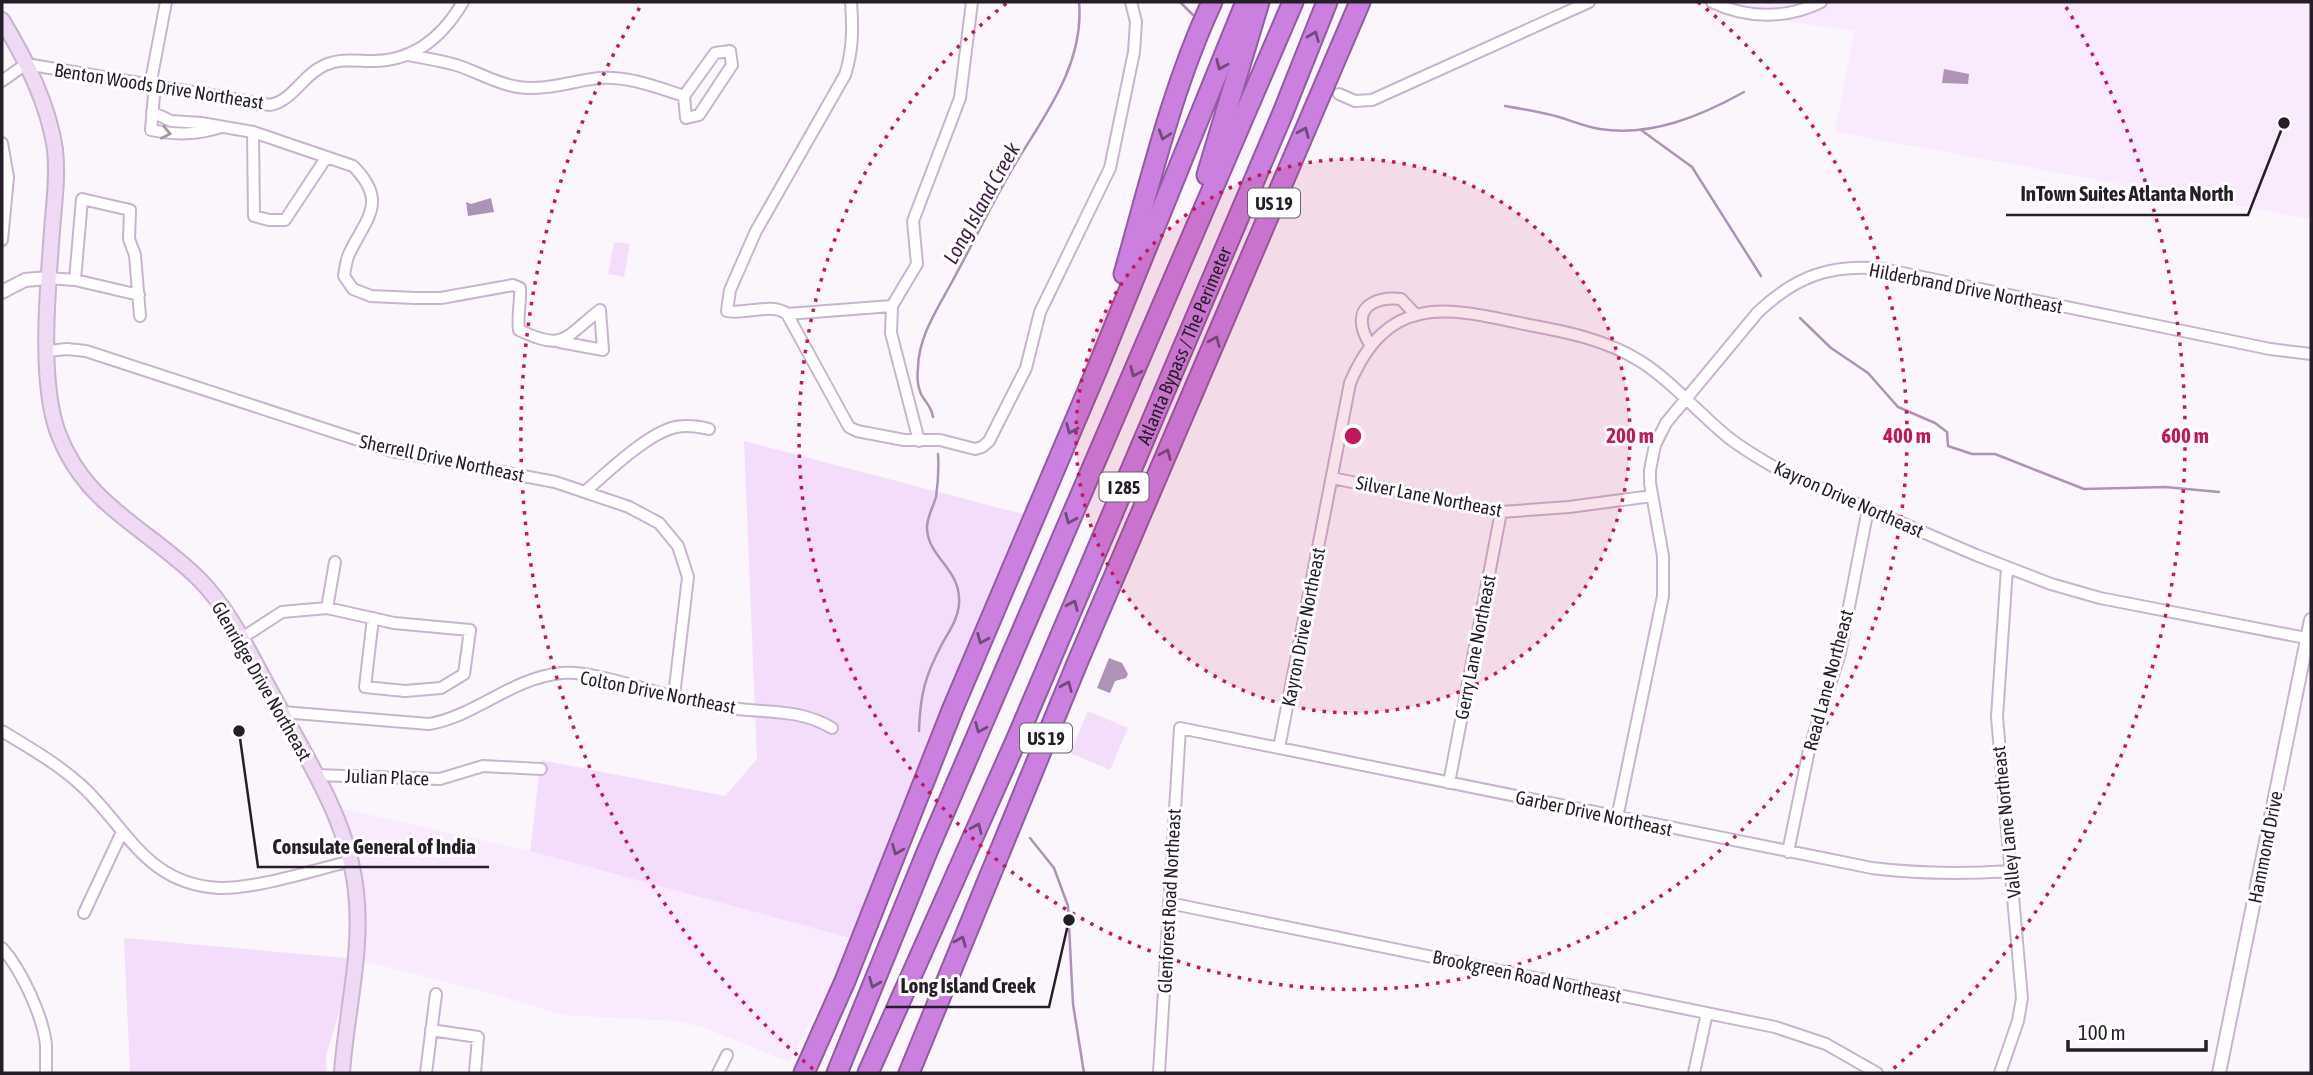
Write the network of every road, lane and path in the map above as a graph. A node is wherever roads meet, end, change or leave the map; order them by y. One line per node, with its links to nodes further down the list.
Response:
1 (166, 2): 19 (street)
2 (463, 2): 16 (street, Benton Woods Drive Northeast)
3 (851, 2): 34 (street)
4 (972, 2): 33 (street)
5 (1131, 2): 44 (street)
6 (1212, 2): 41 (highway, one-way to 41)
7 (1246, 2): 41 (highway, one-way to 41)
8 (1259, 2): 28 (highway)
9 (1293, 2): 28 (highway, Atlanta Bypass / The Perimeter / I 285)
10 (1328, 2): 75 (highway, Atlanta Bypass / The Perimeter / I 285, one-way to 10)
11 (1360, 2): 89 (highway, US 19, one-way to 11)
12 (1589, 2): 20 (street)
13 (1712, 2): 14 (street)
14 (1821, 2)
15 (2, 20): 17 (main road, Glenridge Drive Northeast)
16 (409, 55): 19 (street, Benton Woods Drive Northeast); 21 (street)
17 (26, 64): 18 (street); 19 (street, Benton Woods Drive Northeast); 29 (main road, Glenridge Drive Northeast)
18 (2, 82)
19 (150, 86): 22 (street)
20 (1339, 94)
21 (684, 96): 21 (street)
22 (152, 112): 23 (street); 23 (street, one-way to 23)
23 (224, 126): 24 (street)
24 (254, 132): 26 (street); 26 (street)
25 (2, 143): 27 (street)
26 (326, 158): 37 (street)
27 (2, 240)
28 (1181, 264): 86 (highway, Atlanta Bypass / The Perimeter / I 285, one-way to 86)
29 (48, 278): 30 (street); 31 (street); 39 (main road, Glenridge Drive Northeast)
30 (75, 280): 32 (street); 32 (street)
31 (2, 292)
32 (139, 296): 36 (street)
33 (892, 306): 34 (street); 44 (street)
34 (787, 314): 44 (street)
35 (1416, 315): 38 (street, Kayron Drive Northeast); 38 (street); 42 (street, Kayron Drive Northeast)
36 (140, 316)
37 (560, 342): 37 (street)
38 (1371, 345): 45 (street, Kayron Drive Northeast)
39 (48, 351): 46 (street, Sherrell Drive Northeast); 55 (main road, Glenridge Drive Northeast)
40 (2311, 354): 42 (street, Hilderbrand Drive Northeast)
41 (1098, 367): 85 (highway, one-way to 85)
42 (1685, 398): 47 (street, Hilderbrand Drive Northeast); 48 (street, Kayron Drive Northeast)
43 (709, 429): 46 (street)
44 (919, 441)
45 (1332, 478): 49 (street, Silver Lane Northeast); 63 (street, Kayron Drive Northeast)
46 (585, 492): 57 (street, Sherrell Drive Northeast)
47 (1652, 496): 49 (street, Silver Lane Northeast); 67 (street, Hilderbrand Drive Northeast)
48 (1868, 509): 51 (street, Kayron Drive Northeast); 69 (street, Read Lane Northeast)
49 (1501, 512): 66 (street, Gerry Lane Northeast)
50 (334, 562): 52 (street)
51 (2007, 568): 56 (street, Kayron Drive Northeast); 71 (street, Valley Lane Northeast)
52 (327, 608): 53 (street); 55 (street)
53 (373, 618): 53 (street)
54 (2311, 620): 56 (street, Hammond Drive)
55 (242, 638): 58 (main road, Glenridge Drive Northeast)
56 (2309, 639): 94 (street, Hammond Drive)
57 (674, 696): 58 (street, Colton Drive Northeast); 59 (street, Colton Drive Northeast)
58 (282, 712): 65 (main road, Glenridge Drive Northeast)
59 (832, 728)
60 (1180, 728): 63 (street, Garber Drive Northeast); 72 (street, Glenforest Road Northeast)
61 (6, 734): 62 (street); 68 (street)
62 (2, 747)
63 (1279, 748): 66 (street, Garber Drive Northeast)
64 (541, 769): 65 (street, Julian Place)
65 (315, 775): 70 (main road, Glenridge Drive Northeast)
66 (1449, 783): 67 (street, Garber Drive Northeast)
67 (1617, 818): 69 (street, Garber Drive Northeast)
68 (122, 832): 70 (street); 73 (street)
69 (1788, 852): 71 (street, Garber Drive Northeast)
70 (351, 861): 81 (main road, Glenridge Drive Northeast)
71 (2011, 870): 93 (street, Valley Lane Northeast)
72 (1169, 903): 77 (street, Brookgreen Road Northeast); 90 (street, Glenforest Road Northeast)
73 (83, 914)
74 (2, 948): 80 (street)
75 (919, 957): 87 (highway, Atlanta Bypass / The Perimeter / I 285); 88 (highway)
76 (436, 994): 78 (street)
77 (1707, 1013): 91 (street); 92 (street, Brookgreen Road Northeast)
78 (431, 1030): 82 (street); 83 (street)
79 (727, 1055): 84 (street)
80 (46, 1073)
81 (342, 1073)
82 (426, 1073)
83 (475, 1073)
84 (718, 1073)
85 (802, 1073)
86 (837, 1073)
87 (868, 1073)
88 (880, 1073)
89 (909, 1073)
90 (1158, 1073)
91 (1694, 1073)
92 (1877, 1073)
93 (2000, 1073)
94 (2220, 1073)

